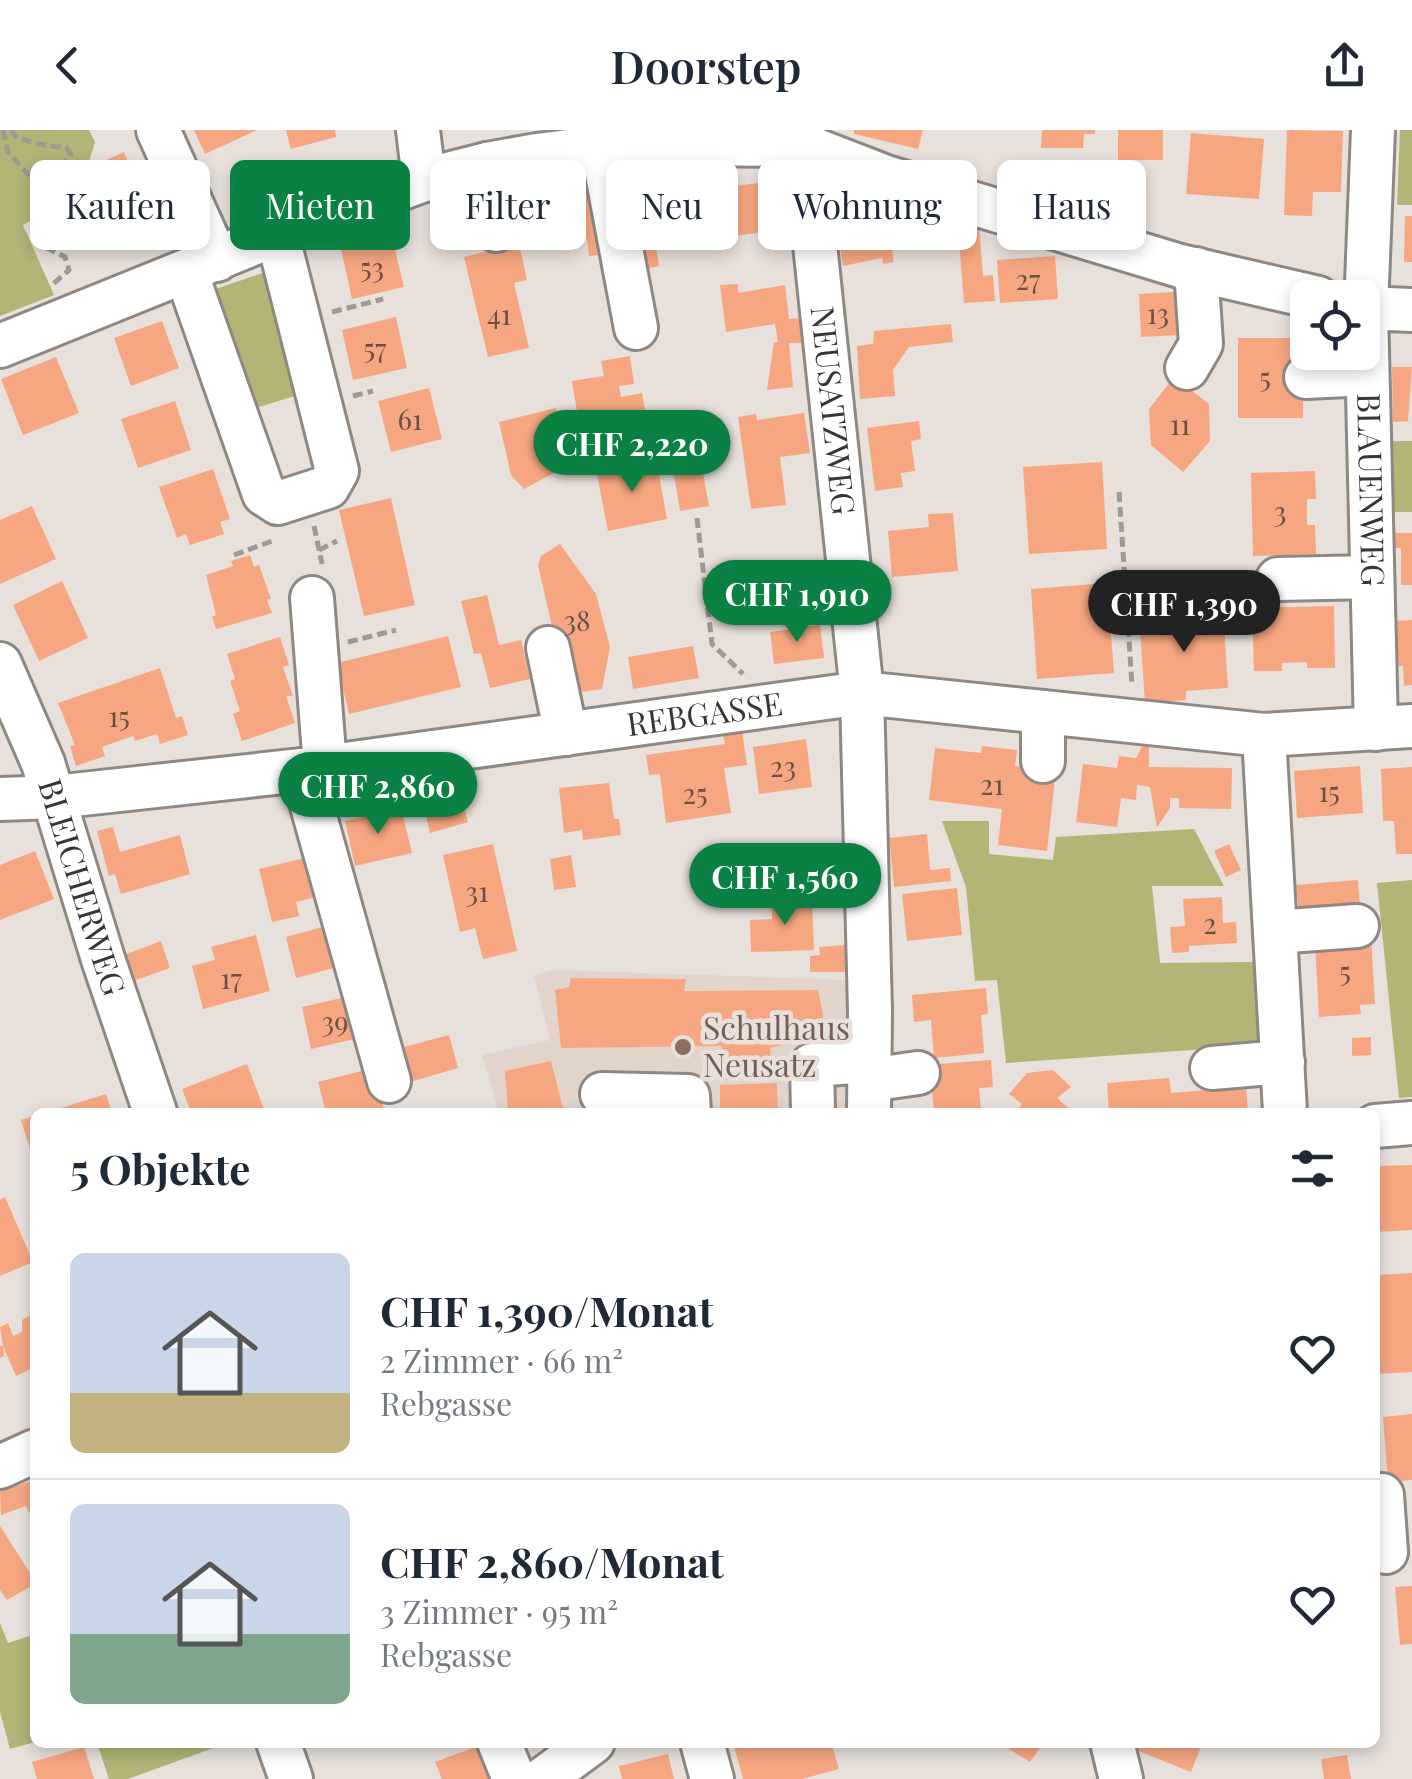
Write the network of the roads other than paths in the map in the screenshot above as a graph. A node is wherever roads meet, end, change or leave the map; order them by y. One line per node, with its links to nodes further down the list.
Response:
1 (158, 130): 11 (street)
2 (418, 130): 7 (street)
3 (1374, 130): 13 (street, BLAUENWEG)
4 (803, 137): 5 (street); 12 (street); 28 (street, NEUSATZWEG)
5 (590, 142): 6 (street); 17 (street)
6 (500, 151): 7 (street)
7 (424, 180): 8 (street)
8 (410, 185)
9 (239, 250): 11 (street)
10 (281, 250): 11 (street)
11 (201, 266): 18 (street)
12 (1196, 269): 14 (street); 19 (street)
13 (1366, 280)
14 (1290, 291)
15 (1380, 309): 16 (street)
16 (1412, 310)
17 (636, 328)
18 (0, 346)
19 (1187, 368)
20 (1367, 370): 21 (street, BLAUENWEG)
21 (1367, 374): 22 (street); 23 (street, BLAUENWEG)
22 (1306, 378)
23 (1372, 577): 24 (street); 30 (street, BLAUENWEG)
24 (1278, 579)
25 (318, 588): 34 (street)
26 (548, 648): 31 (street)
27 (0, 664): 35 (street, BLEICHERWEG)
28 (862, 693): 29 (street, REBGASSE); 31 (street, REBGASSE); 43 (street, NEUSATZWEG)
29 (1043, 712): 32 (street, REBGASSE); 33 (street)
30 (1394, 727): 32 (street, REBGASSE)
31 (566, 734): 34 (street, REBGASSE)
32 (1264, 735): 38 (street)
33 (1043, 760)
34 (313, 768): 35 (street, REBGASSE); 42 (street)
35 (54, 797): 36 (street, REBGASSE); 45 (street, BLEICHERWEG)
36 (0, 799)
37 (1357, 926): 38 (street)
38 (1275, 932): 39 (street)
39 (1282, 1062): 40 (street); 48 (street)
40 (1212, 1068)
41 (918, 1073): 43 (street)
42 (389, 1081)
43 (869, 1084): 47 (street)
44 (602, 1094): 46 (street)
45 (154, 1108)
46 (690, 1108)
47 (814, 1108)
48 (1285, 1108)
49 (1412, 1123): 50 (street)
50 (1380, 1126)
51 (30, 1453): 52 (street)
52 (0, 1467)
53 (1382, 1496): 54 (street)
54 (1391, 1552)
55 (501, 1748): 59 (street)
56 (585, 1748): 60 (street)
57 (704, 1748): 61 (street)
58 (1113, 1748): 62 (street)
59 (514, 1779)
60 (543, 1779)
61 (712, 1779)
62 (1121, 1779)

